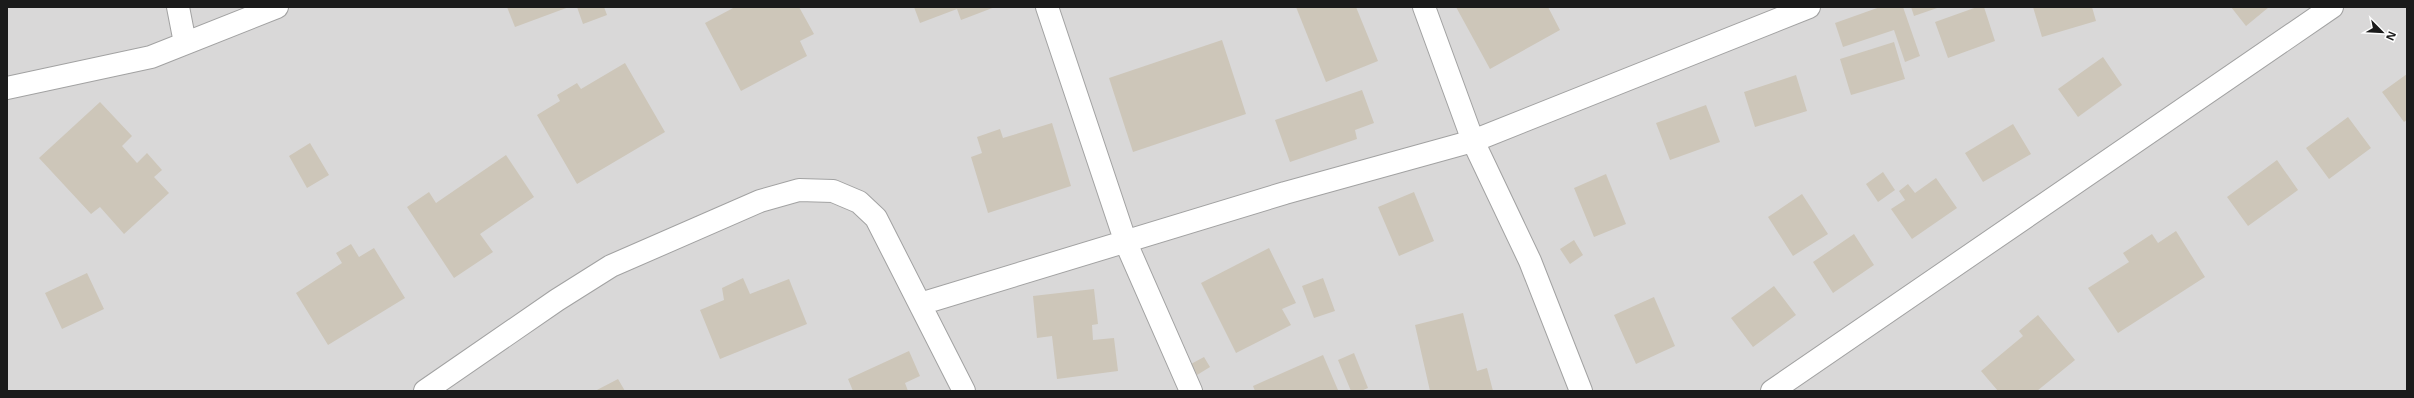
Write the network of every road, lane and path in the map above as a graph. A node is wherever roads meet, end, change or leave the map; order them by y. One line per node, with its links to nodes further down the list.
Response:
1 (178, 7): 8 (street)
2 (277, 7): 8 (street)
3 (1047, 7): 11 (street)
4 (1424, 7): 10 (street)
5 (1809, 7): 7 (street)
6 (2332, 7): 17 (street)
7 (1762, 16): 10 (street)
8 (186, 43): 9 (street)
9 (7, 88)
10 (1472, 141): 11 (street); 16 (street)
11 (1126, 243): 12 (street); 15 (street)
12 (920, 304): 13 (street); 14 (street)
13 (425, 391)
14 (964, 391)
15 (1191, 391)
16 (1581, 391)
17 (1772, 391)

